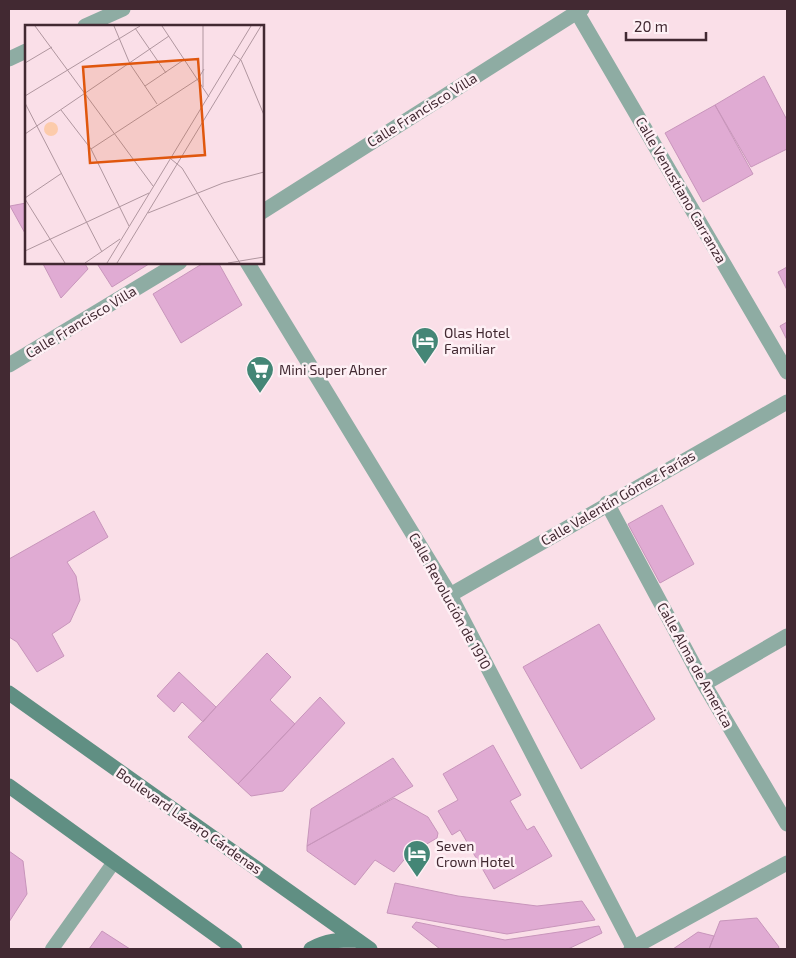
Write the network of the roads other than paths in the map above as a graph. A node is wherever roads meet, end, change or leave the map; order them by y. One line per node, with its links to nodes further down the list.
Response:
1 (578, 10): 6 (street, Calle Francisco Villa); 10 (street, Calle Venustiano Carranza)
2 (118, 17): 3 (street)
3 (89, 25)
4 (25, 51): 5 (street)
5 (9, 59)
6 (264, 211)
7 (177, 264): 9 (street, Calle Francisco Villa)
8 (249, 264): 13 (street, Calle Revolución de 1910)
9 (9, 365)
10 (787, 372)
11 (787, 402): 12 (street, Calle Valentín Gómez Farías)
12 (607, 503): 13 (street, Calle Valentín Gómez Farías); 15 (street, Calle Alma de America)
13 (450, 595): 26 (street, Calle Revolución de 1910)
14 (787, 636): 15 (street)
15 (704, 684): 18 (street, Calle Alma de America)
16 (9, 692): 21 (main road, Boulevard Lázaro Cárdenas)
17 (9, 786): 19 (main road)
18 (787, 824)
19 (114, 862): 22 (lane); 23 (main road)
20 (787, 863): 26 (street)
21 (357, 940): 24 (main road); 25 (main road, Boulevard Lázaro Cárdenas)
22 (52, 949)
23 (235, 949)
24 (312, 949)
25 (370, 949)
26 (633, 949)

